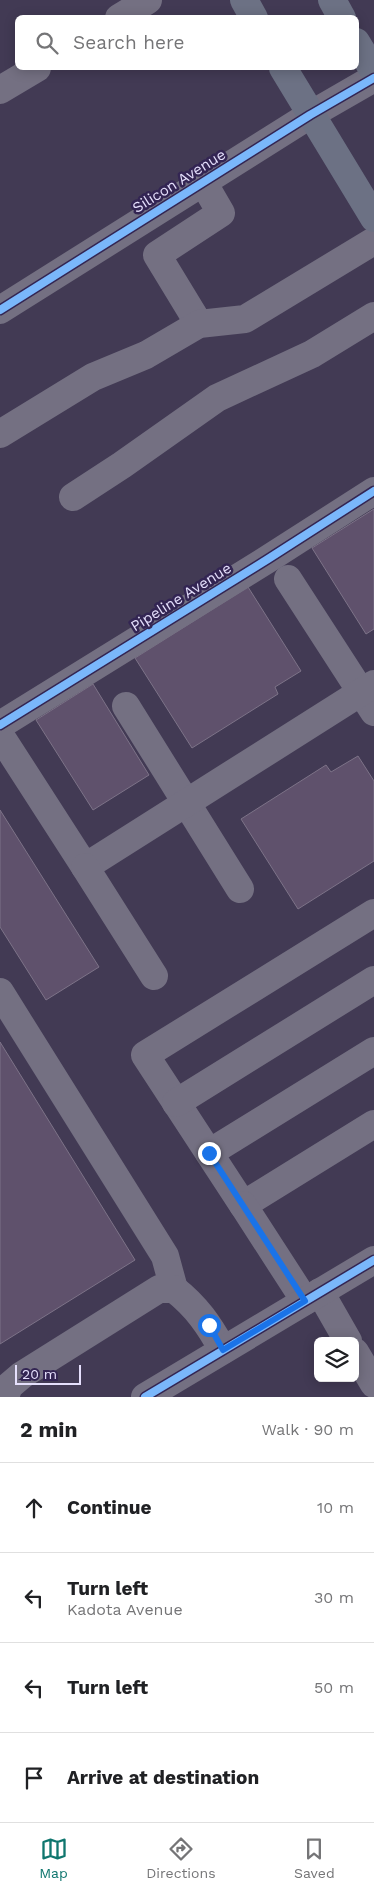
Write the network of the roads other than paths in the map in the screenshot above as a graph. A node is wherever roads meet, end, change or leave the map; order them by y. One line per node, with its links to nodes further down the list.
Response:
1 (148, 0): 4 (street)
2 (244, 0): 5 (main road)
3 (332, 0): 6 (main road)
4 (124, 15)
5 (252, 15)
6 (340, 15)
7 (359, 47): 10 (main road)
8 (34, 70): 12 (street)
9 (284, 70): 13 (main road)
10 (374, 71)
11 (374, 78): 13 (street, Silicon Avenue)
12 (0, 90)
13 (310, 115): 14 (street, Silicon Avenue); 15 (main road)
14 (203, 182): 17 (street, Silicon Avenue); 19 (street)
15 (374, 218)
16 (374, 241): 19 (street)
17 (0, 310)
18 (374, 316): 22 (street)
19 (199, 324): 20 (street)
20 (0, 434)
21 (374, 490): 26 (street, Pipeline Avenue)
22 (73, 497)
23 (288, 579): 24 (street)
24 (370, 696): 28 (street)
25 (126, 706): 28 (street)
26 (0, 725)
27 (0, 735): 29 (street)
28 (187, 803): 29 (street); 30 (street)
29 (85, 867): 32 (street)
30 (240, 889)
31 (373, 916): 36 (street)
32 (154, 976)
33 (374, 980): 36 (street)
34 (0, 992): 41 (street)
35 (374, 1051): 38 (street)
36 (176, 1103): 38 (street)
37 (374, 1124): 39 (street)
38 (209, 1153): 39 (street)
39 (243, 1205): 42 (street)
40 (374, 1260): 42 (street)
41 (174, 1289): 44 (street); 47 (street)
42 (313, 1297): 43 (street); 44 (street)
43 (345, 1337)
44 (223, 1350): 48 (street)
45 (359, 1359): 46 (street)
46 (374, 1384)
47 (5, 1397)
48 (145, 1397)

